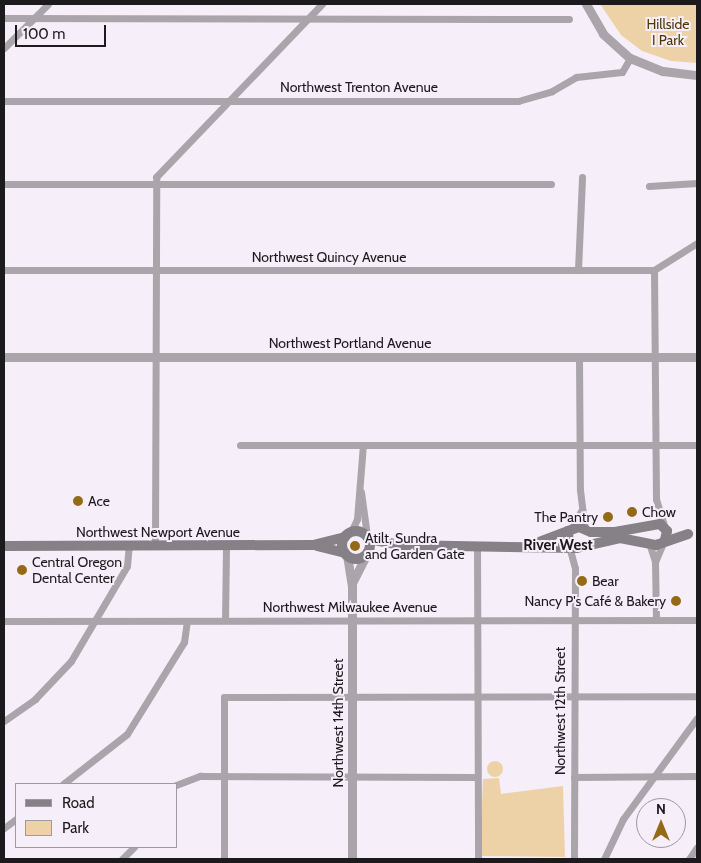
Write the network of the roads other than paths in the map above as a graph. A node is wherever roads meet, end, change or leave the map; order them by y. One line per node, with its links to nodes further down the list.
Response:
1 (48, 4): 5 (street)
2 (322, 4): 6 (street)
3 (586, 4): 9 (street)
4 (4, 18): 5 (street)
5 (33, 18): 6 (street); 8 (street)
6 (306, 18): 7 (street); 12 (street)
7 (569, 19)
8 (4, 48)
9 (630, 58): 10 (street); 12 (street, Northwest Trenton Avenue)
10 (697, 75)
11 (4, 101): 12 (street, Northwest Trenton Avenue)
12 (229, 101): 15 (street)
13 (582, 177): 22 (street)
14 (4, 184): 15 (street)
15 (155, 184): 16 (street); 21 (street)
16 (551, 184)
17 (697, 184): 18 (street)
18 (649, 186)
19 (697, 243): 23 (street)
20 (4, 270): 21 (street, Northwest Quincy Avenue)
21 (153, 270): 22 (street, Northwest Quincy Avenue); 25 (street)
22 (578, 270): 23 (street, Northwest Quincy Avenue)
23 (654, 270): 27 (street)
24 (4, 357): 25 (street, Northwest Portland Avenue)
25 (154, 357): 26 (street, Northwest Portland Avenue); 48 (street)
26 (580, 357): 27 (street, Northwest Portland Avenue); 31 (street)
27 (654, 357): 28 (street, Northwest Portland Avenue); 32 (street)
28 (697, 357)
29 (240, 445): 30 (street)
30 (362, 445): 31 (street); 34 (street)
31 (579, 445): 32 (street); 36 (street)
32 (656, 445): 33 (street); 35 (street)
33 (697, 446)
34 (361, 489): 41 (street); 43 (street)
35 (658, 509): 37 (street); 38 (street)
36 (580, 511): 39 (street); 40 (street)
37 (649, 526): 38 (main road); 40 (main road)
38 (665, 526): 42 (main road); 45 (main road)
39 (570, 530): 40 (main road); 46 (main road); 54 (main road)
40 (586, 530)
41 (348, 534): 43 (main road); 50 (main road, Northwest Newport Avenue); 56 (main road)
42 (693, 534): 45 (main road)
43 (368, 537): 51 (main road); 57 (main road)
44 (648, 541): 45 (main road); 55 (main road); 59 (street)
45 (664, 542): 59 (street)
46 (534, 544): 52 (main road); 54 (main road)
47 (129, 545): 48 (main road, Northwest Newport Avenue); 53 (main road, Northwest Newport Avenue); 62 (street)
48 (155, 545): 49 (main road, Northwest Newport Avenue)
49 (226, 545): 50 (main road, Northwest Newport Avenue); 63 (street)
50 (313, 545): 56 (main road, Northwest Newport Avenue)
51 (399, 545): 52 (main road); 57 (main road)
52 (477, 545): 64 (street)
53 (4, 546)
54 (569, 546): 55 (main road); 58 (street, Northwest 12th Street)
55 (586, 546): 58 (street)
56 (346, 554): 57 (main road, Northwest Newport Avenue); 60 (street, Northwest 14th Street)
57 (367, 554): 60 (street, Northwest 14th Street)
58 (574, 562): 65 (street, Northwest 12th Street)
59 (655, 562): 66 (street)
60 (352, 586): 61 (street, Northwest 14th Street)
61 (352, 619): 63 (street, Northwest Milwaukee Avenue); 64 (street, Northwest Milwaukee Avenue); 70 (street, Northwest 14th Street)
62 (94, 620): 68 (street, Northwest Milwaukee Avenue); 69 (street, Northwest Milwaukee Avenue); 75 (street)
63 (225, 620): 69 (street, Northwest Milwaukee Avenue)
64 (477, 620): 65 (street, Northwest Milwaukee Avenue); 71 (street)
65 (574, 620): 66 (street, Northwest Milwaukee Avenue); 72 (street, Northwest 12th Street)
66 (656, 620): 67 (street, Northwest Milwaukee Avenue)
67 (697, 620)
68 (4, 621)
69 (187, 621): 82 (street)
70 (351, 694): 71 (street); 78 (street, Northwest 14th Street); 81 (street)
71 (477, 694): 72 (street); 79 (street)
72 (574, 695): 73 (street); 80 (street, Northwest 12th Street)
73 (697, 696)
74 (697, 718): 76 (street)
75 (4, 721)
76 (652, 776): 77 (street); 80 (street); 93 (street)
77 (697, 776)
78 (352, 777): 79 (street); 81 (street); 90 (street, Northwest 14th Street)
79 (477, 777): 91 (street)
80 (574, 777): 92 (street, Northwest 12th Street)
81 (224, 778): 83 (street); 89 (street)
82 (64, 783)
83 (178, 784)
84 (15, 820): 85 (street)
85 (4, 828)
86 (697, 847): 94 (street)
87 (133, 848): 88 (street)
88 (122, 859)
89 (224, 859)
90 (352, 859)
91 (478, 859)
92 (574, 859)
93 (604, 859)
94 (689, 859)

